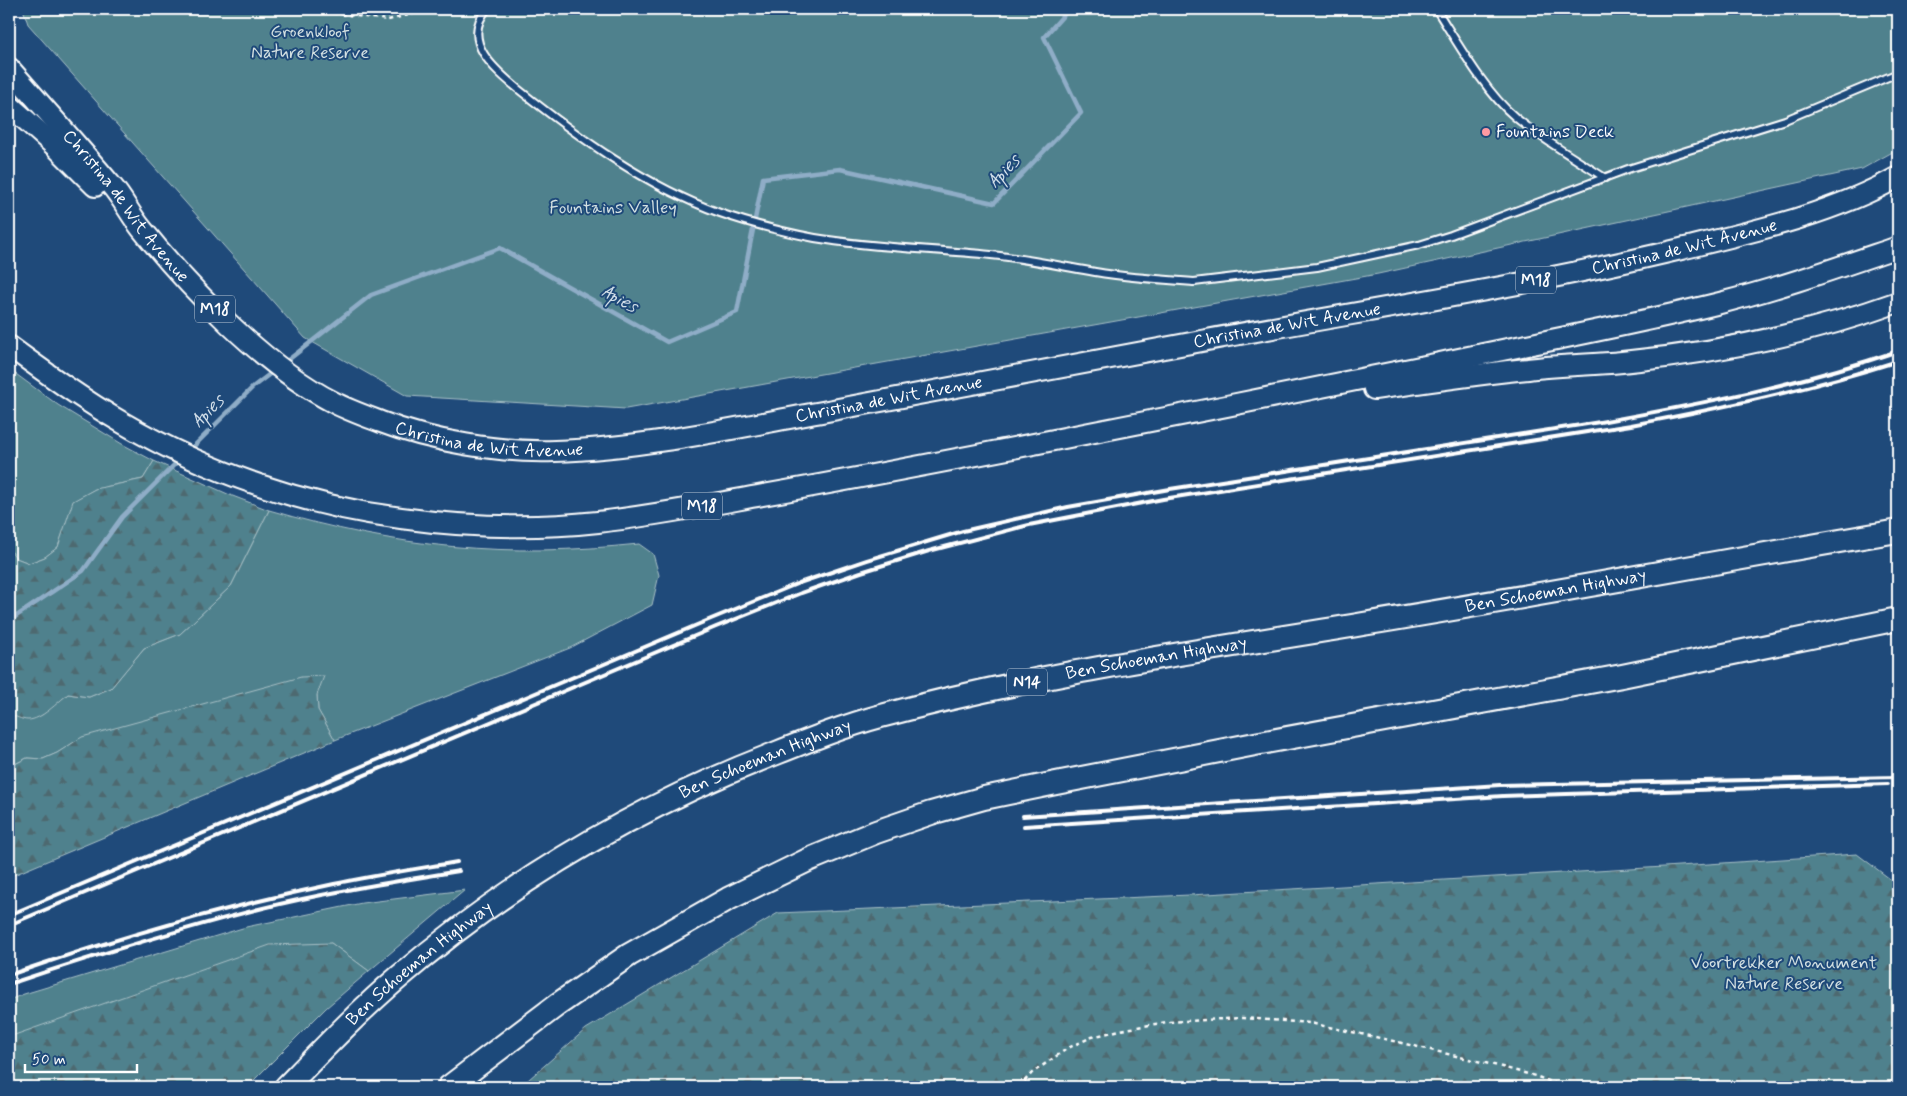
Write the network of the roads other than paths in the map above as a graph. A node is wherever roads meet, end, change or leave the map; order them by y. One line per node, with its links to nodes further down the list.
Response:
1 (487, 9): 7 (lane)
2 (1436, 9): 7 (lane)
3 (9, 68): 8 (main road, Christina de Wit Avenue)
4 (1898, 73): 7 (lane)
5 (9, 105): 8 (main road)
6 (1898, 177): 8 (main road, Christina de Wit Avenue / M18)
7 (1605, 178)
8 (137, 224)
9 (1898, 247): 12 (main road, M18)
10 (1898, 302): 12 (main road)
11 (9, 346): 12 (main road, M18)
12 (1188, 414)
13 (1898, 531): 15 (highway, Ben Schoeman Highway / N14)
14 (1892, 620): 16 (highway)
15 (286, 1087)
16 (449, 1087)

